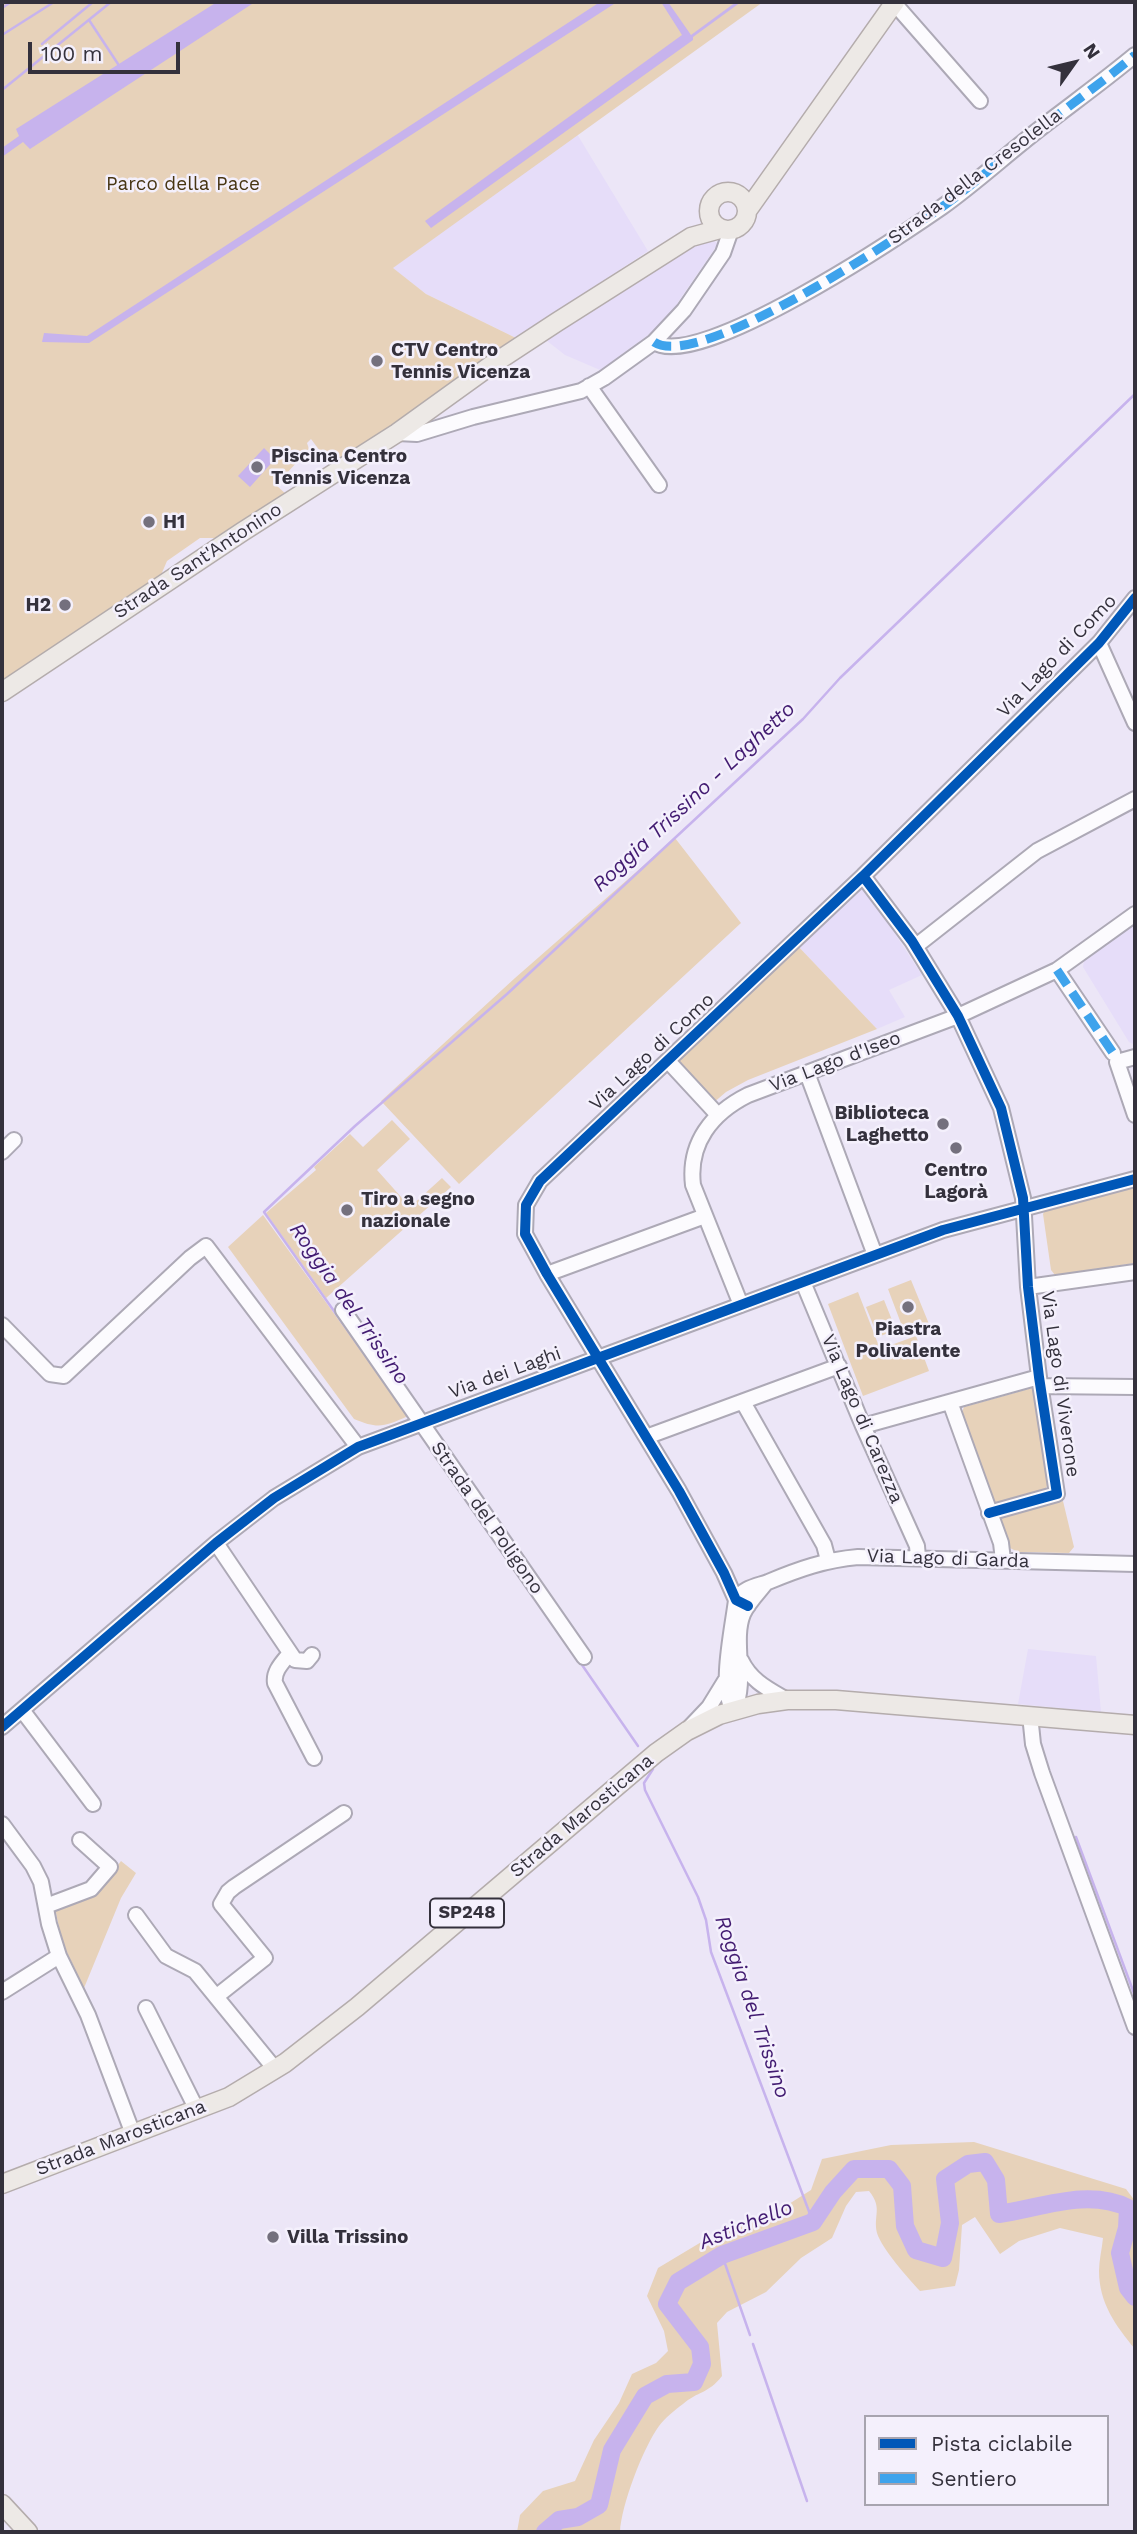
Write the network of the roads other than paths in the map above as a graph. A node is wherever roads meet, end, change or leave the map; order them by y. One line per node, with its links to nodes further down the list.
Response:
1 (895, 3): 3 (street, Strada Sant'Antonino); 4 (main road, Strada Sant'Antonino)
2 (1135, 55): 10 (street, Strada della Cresolella)
3 (980, 101)
4 (771, 178): 5 (main road, Strada Sant'Antonino); 7 (main road, Strada Sant'Antonino)
5 (733, 193): 6 (main road, Strada Sant'Antonino); 7 (main road)
6 (709, 209): 8 (main road); 9 (main road, Strada Sant'Antonino)
7 (747, 211): 8 (main road, Strada Sant'Antonino)
8 (725, 229): 9 (main road, Strada Sant'Antonino); 10 (street, Strada Sant'Antonino)
9 (691, 237): 12 (main road, Strada Sant'Antonino)
10 (654, 342): 11 (street, Strada Sant'Antonino)
11 (589, 386): 12 (street, Strada Sant'Antonino); 13 (street)
12 (397, 433): 16 (main road, Strada Sant'Antonino)
13 (659, 485)
14 (1135, 598): 15 (street, Via Lago di Como)
15 (1099, 643): 17 (street); 19 (street, Via Lago di Como)
16 (2, 692)
17 (1135, 723)
18 (1135, 799): 21 (street)
19 (863, 876): 21 (street, Via Lago di Viverone); 26 (street, Via Lago di Como)
20 (1135, 914): 22 (street, Via Lago d'Iseo)
21 (916, 946): 23 (street, Via Lago di Viverone)
22 (1057, 970): 23 (street, Via Lago d'Iseo); 25 (street)
23 (958, 1016): 27 (street, Via Lago d'Iseo); 33 (street, Via Lago di Viverone)
24 (1135, 1057): 25 (street)
25 (1115, 1058): 29 (street)
26 (668, 1061): 28 (street, Via Lago di Como); 37 (street, Via Lago di Como)
27 (807, 1073): 28 (street, Via Lago d'Iseo); 35 (street)
28 (717, 1114): 34 (street, Via Lago d'Iseo)
29 (1135, 1115)
30 (14, 1140): 31 (street)
31 (2, 1152)
32 (1135, 1179): 33 (street, Via dei Laghi)
33 (1024, 1208): 35 (street, Via dei Laghi); 39 (street, Via Lago di Viverone)
34 (705, 1216): 37 (street); 40 (street, Via Lago d'Iseo)
35 (875, 1255): 38 (street, Via dei Laghi)
36 (1135, 1272): 39 (street)
37 (547, 1274): 43 (street, Via Lago di Como)
38 (803, 1282): 40 (street, Via dei Laghi); 44 (street, Via Lago di Carezza)
39 (1028, 1287): 45 (street, Via Lago di Viverone)
40 (741, 1305): 43 (street, Via dei Laghi)
41 (343, 1310): 49 (street, Strada del Poligono)
42 (2, 1325): 52 (street)
43 (598, 1358): 49 (street, Via dei Laghi); 51 (street, Via Lago di Como)
44 (839, 1366): 47 (street); 50 (street, Via Lago di Carezza)
45 (1040, 1381): 46 (street); 48 (street); 53 (street, Via Lago di Viverone)
46 (1135, 1387)
47 (743, 1402): 51 (street); 56 (street)
48 (950, 1402): 50 (street); 53 (street)
49 (422, 1423): 52 (street, Via dei Laghi); 62 (street, Strada del Poligono)
50 (863, 1426): 55 (street, Via Lago di Carezza)
51 (646, 1437): 59 (street, Via Lago di Como)
52 (358, 1447): 54 (street, Via dei Laghi)
53 (989, 1513): 57 (street)
54 (216, 1543): 60 (street); 66 (street, Via dei Laghi)
55 (918, 1557): 56 (street, Via Lago di Garda); 57 (street, Via Lago di Garda)
56 (828, 1560): 59 (street, Via Lago di Garda)
57 (1003, 1560): 58 (street, Via Lago di Garda)
58 (1135, 1564)
59 (742, 1603): 63 (street); 64 (street)
60 (290, 1653): 61 (street); 72 (street)
61 (312, 1655)
62 (584, 1657)
63 (741, 1659): 65 (street); 67 (street)
64 (725, 1681): 67 (street); 71 (street)
65 (787, 1700): 67 (main road, Strada Marosticana / SP248); 68 (main road, Strada Marosticana / SP248)
66 (22, 1710): 70 (street, Via dei Laghi); 73 (street)
67 (734, 1710): 71 (main road, Strada Marosticana / SP248)
68 (1030, 1715): 69 (main road, Strada Marosticana / SP248); 83 (street)
69 (1135, 1725)
70 (2, 1727)
71 (687, 1731): 84 (main road, Strada Marosticana / SP248)
72 (314, 1758)
73 (93, 1804)
74 (344, 1813): 81 (street)
75 (2, 1824): 77 (street)
76 (80, 1840): 77 (street)
77 (46, 1906): 79 (street)
78 (136, 1915): 81 (street)
79 (59, 1956): 80 (street); 86 (street)
80 (2, 1992)
81 (217, 1996): 84 (street)
82 (146, 2008): 85 (street)
83 (1135, 2027)
84 (275, 2069): 85 (main road, Strada Marosticana / SP248)
85 (197, 2110): 86 (main road, Strada Marosticana / SP248)
86 (133, 2134): 87 (main road, Strada Marosticana / SP248)
87 (2, 2184)
88 (2, 2504): 89 (main road)
89 (26, 2530)

